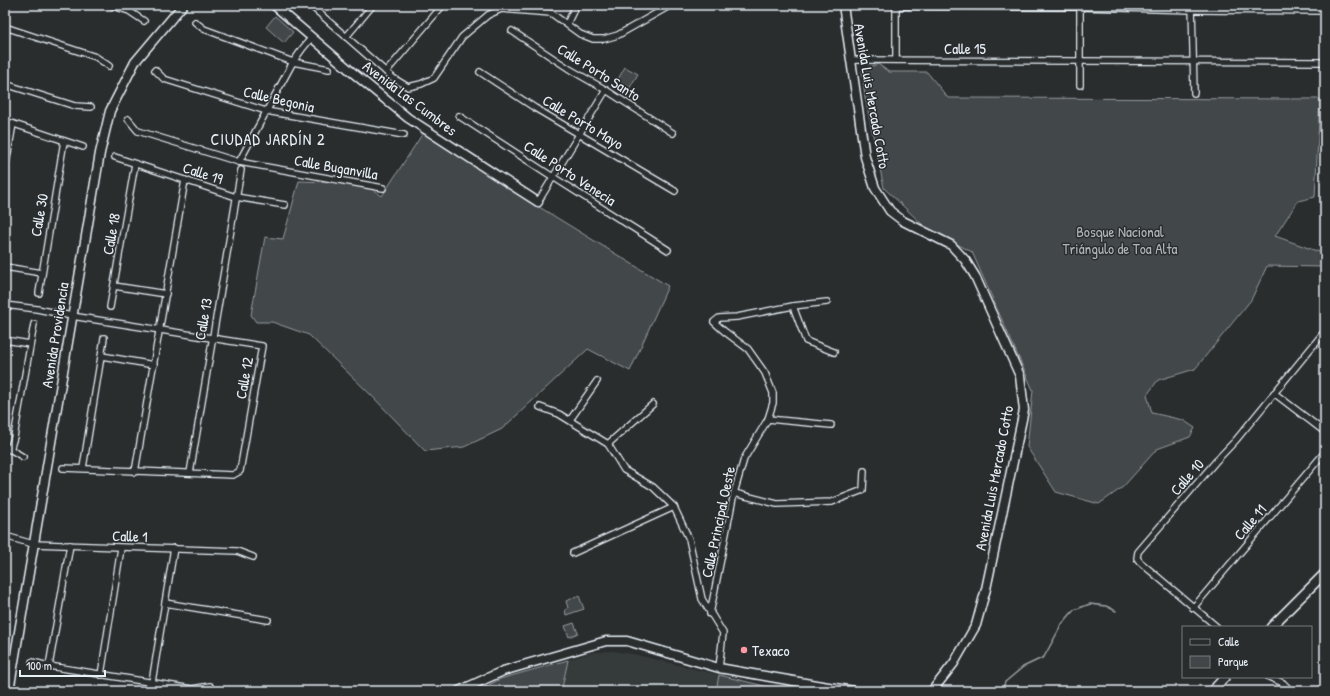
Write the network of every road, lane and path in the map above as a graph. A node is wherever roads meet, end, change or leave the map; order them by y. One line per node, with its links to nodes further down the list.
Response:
1 (110, 5): 15 (street)
2 (183, 5): 70 (street, Avenida Providencia)
3 (274, 5): 20 (street, Avenida Las Cumbres)
4 (310, 5): 21 (street)
5 (373, 5): 21 (street)
6 (443, 5): 31 (street)
7 (576, 5): 17 (street)
8 (843, 5): 22 (street, Avenida Luis Mercado Cotto)
9 (896, 6): 10 (street); 23 (street)
10 (1080, 6): 13 (street); 24 (street)
11 (668, 7): 17 (street)
12 (518, 8): 17 (street); 31 (street)
13 (1193, 8): 14 (street); 25 (street)
14 (1325, 11)
15 (144, 21)
16 (195, 22): 26 (street)
17 (567, 24)
18 (5, 27): 28 (street)
19 (512, 31): 35 (street, Calle Porto Santo)
20 (312, 37): 26 (street); 58 (street, Avenida Las Cumbres)
21 (346, 37): 31 (street)
22 (851, 60): 23 (street, Calle 15); 125 (street, Avenida Luis Mercado Cotto)
23 (897, 60): 24 (street, Calle 15)
24 (1080, 60): 25 (street, Calle 15); 34 (street)
25 (1194, 61): 27 (street, Calle 15); 36 (street)
26 (293, 62): 29 (street); 38 (street)
27 (1325, 62)
28 (109, 66)
29 (329, 69)
30 (155, 70): 38 (street, Calle Begonia)
31 (386, 72)
32 (480, 72): 44 (street, Calle Porto Mayo)
33 (5, 84): 37 (street)
34 (1080, 85)
35 (606, 90): 43 (street, Calle Porto Santo); 44 (street)
36 (1194, 93)
37 (91, 107)
38 (266, 111): 45 (street, Calle Begonia); 49 (street)
39 (459, 116): 53 (street, Calle Porto Venecia)
40 (128, 119): 49 (street, Calle Buganvilla)
41 (5, 121): 42 (street)
42 (13, 124): 46 (street); 51 (street)
43 (673, 133)
44 (579, 134): 53 (street); 56 (street, Calle Porto Mayo)
45 (404, 135)
46 (64, 141): 47 (street); 62 (street, Calle 30)
47 (83, 146)
48 (115, 157): 50 (street, Calle 19)
49 (239, 162): 55 (street, Calle Buganvilla)
50 (136, 164): 54 (street, Calle 19); 63 (street, Calle 18)
51 (5, 170)
52 (241, 170): 57 (street, Calle 13)
53 (553, 177): 58 (street); 60 (street, Calle Porto Venecia)
54 (185, 180): 57 (street, Calle 19); 65 (street)
55 (383, 188)
56 (675, 191)
57 (236, 197): 59 (street, Calle 19); 75 (street, Calle 13)
58 (538, 202)
59 (285, 205)
60 (668, 250)
61 (5, 267): 62 (street)
62 (42, 273): 64 (street, Calle 30)
63 (114, 286): 65 (street); 69 (street, Calle 18)
64 (39, 293)
65 (166, 294): 72 (street)
66 (827, 302): 68 (street)
67 (5, 305): 70 (street, Calle 12)
68 (793, 306): 78 (street); 85 (street, Calle Principal Oeste)
69 (110, 307)
70 (72, 316): 72 (street, Calle 12); 101 (street, Avenida Providencia)
71 (34, 324): 77 (street)
72 (160, 330): 75 (street, Calle 12); 80 (street)
73 (1325, 331): 82 (street, Calle 10)
74 (104, 338): 79 (street)
75 (212, 338): 97 (street, Calle 13); 97 (street, Calle 12)
76 (5, 340): 77 (street)
77 (30, 344): 90 (street)
78 (834, 352)
79 (102, 356): 80 (street); 94 (street)
80 (154, 365): 96 (street)
81 (597, 381): 86 (street)
82 (1274, 393): 88 (street); 109 (street, Calle 10)
83 (653, 404): 89 (street)
84 (540, 407): 86 (street)
85 (768, 419): 87 (street); 98 (street, Calle Principal Oeste)
86 (570, 420): 89 (street)
87 (831, 424)
88 (1325, 432)
89 (608, 444): 99 (street)
90 (8, 448): 92 (street)
91 (1325, 452): 109 (street, Calle 11)
92 (23, 457)
93 (63, 468): 94 (street, Calle 12)
94 (83, 468): 96 (street, Calle 12)
95 (864, 471): 98 (street)
96 (135, 472): 97 (street, Calle 12)
97 (190, 473)
98 (734, 493): 110 (street, Calle Principal Oeste)
99 (674, 507): 105 (street); 110 (street)
100 (5, 536): 101 (street, Calle 1)
101 (33, 544): 102 (street, Calle 1); 122 (street, Avenida Providencia)
102 (70, 545): 103 (street, Calle 1); 115 (street)
103 (121, 548): 104 (street, Calle 1); 117 (street)
104 (174, 548): 106 (street, Calle 1); 108 (street)
105 (573, 553)
106 (253, 557)
107 (1325, 573): 113 (street)
108 (165, 603): 111 (street); 120 (street)
109 (1193, 608): 112 (street, Calle 10)
110 (710, 614): 116 (street)
111 (268, 620)
112 (1216, 626)
113 (1272, 626)
114 (32, 662): 115 (street)
115 (49, 666): 117 (street)
116 (719, 668): 123 (street); 124 (street)
117 (101, 674): 120 (street)
118 (1224, 678): 126 (street)
119 (1271, 678): 127 (street)
120 (152, 682): 121 (street)
121 (210, 686)
122 (9, 691)
123 (459, 691)
124 (854, 691)
125 (932, 691)
126 (1212, 691)
127 (1292, 691)

